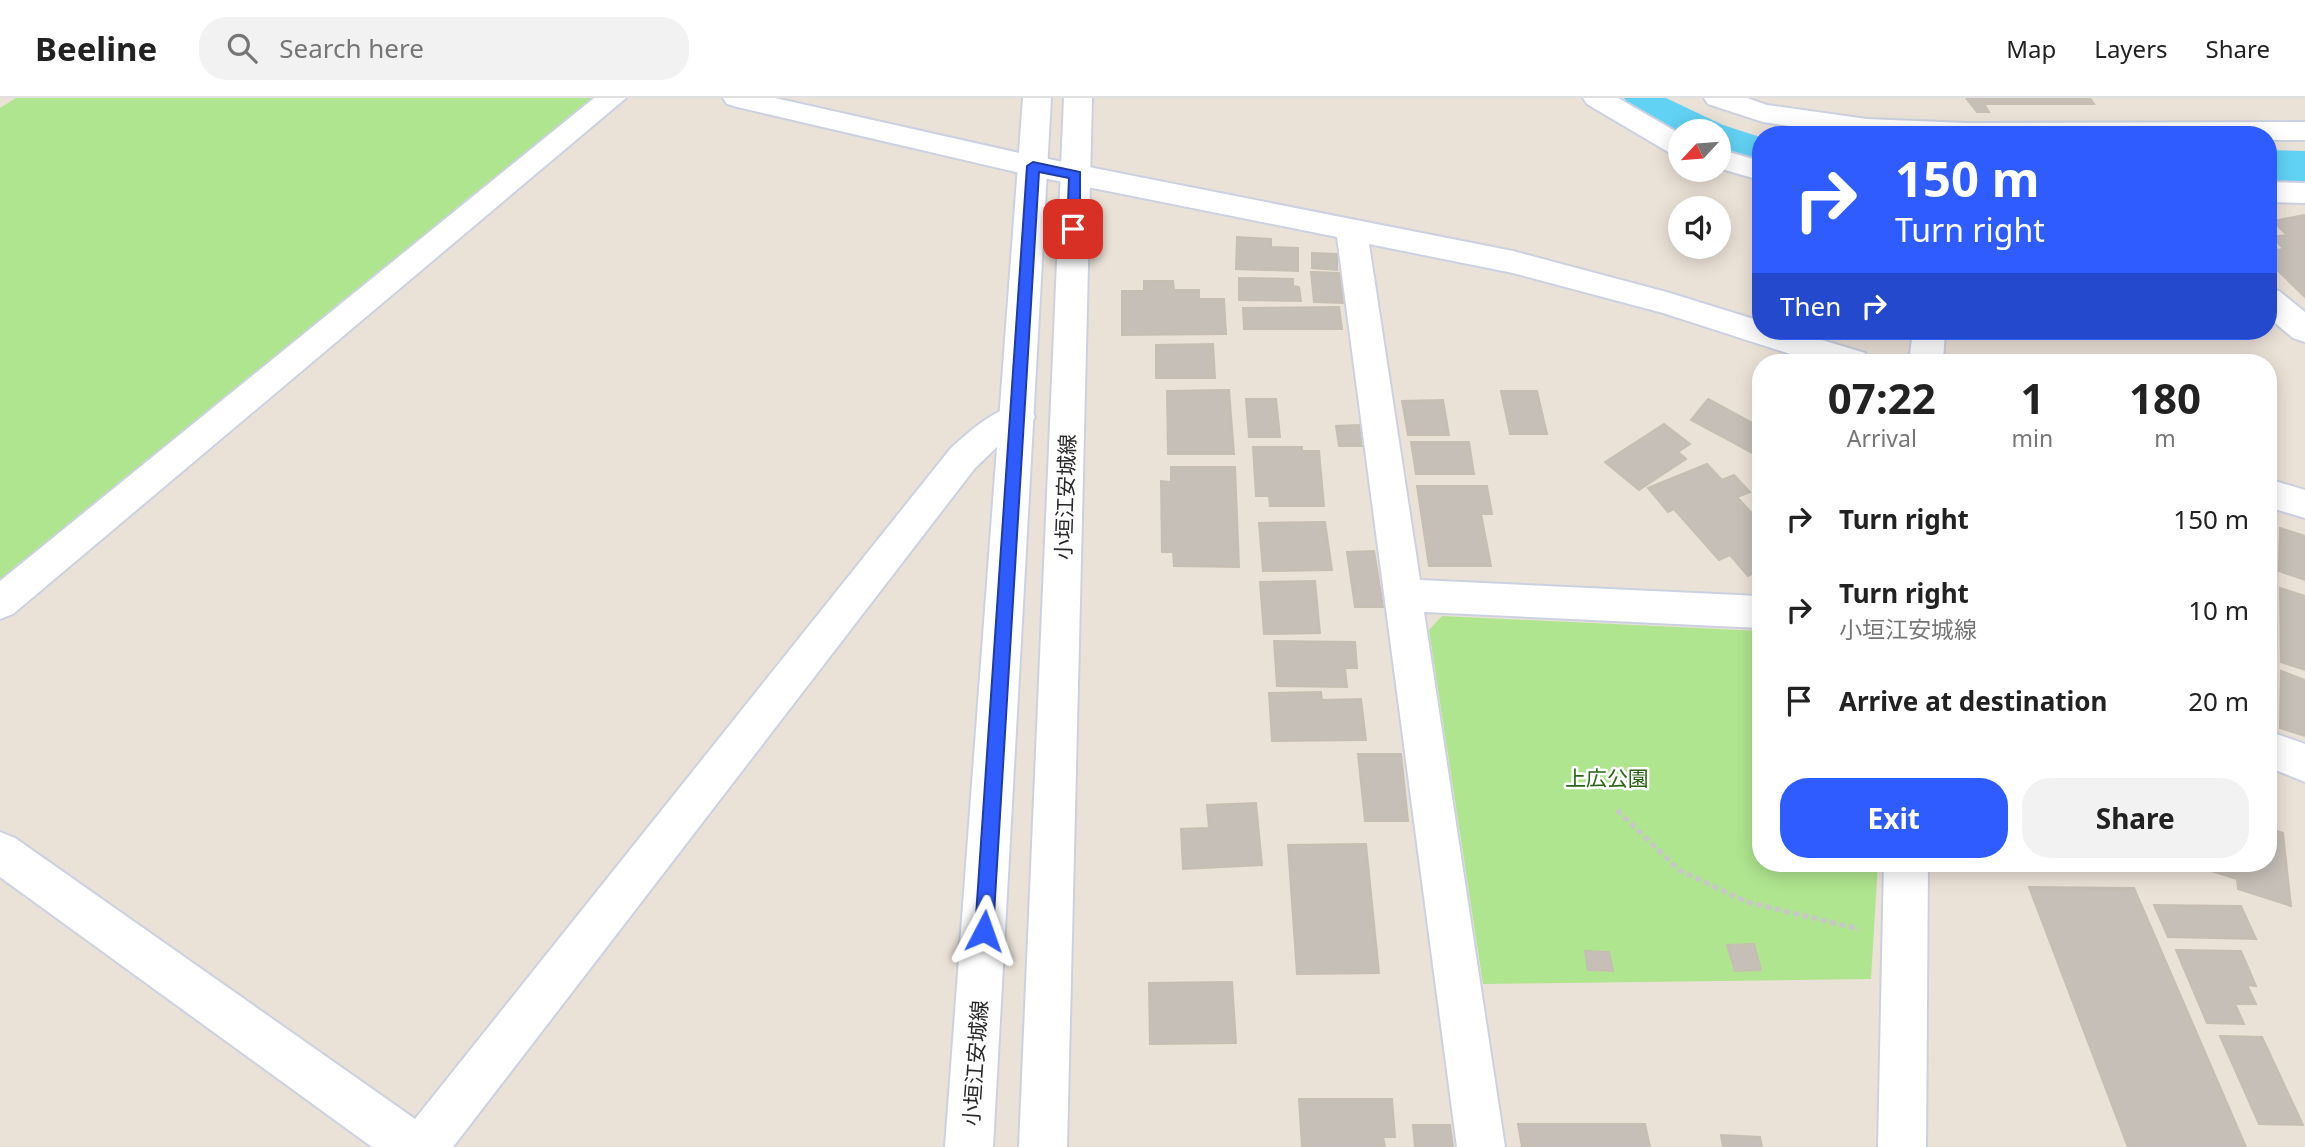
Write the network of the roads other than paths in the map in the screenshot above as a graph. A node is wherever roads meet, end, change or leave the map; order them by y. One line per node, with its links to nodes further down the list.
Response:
1 (612, 98): 29 (street)
2 (737, 98): 14 (street)
3 (1037, 98): 14 (street, 小垣江安城線)
4 (1078, 98): 16 (street, 小垣江安城線)
5 (1597, 98): 12 (street)
6 (1718, 98): 8 (street)
7 (1847, 98): 9 (street)
8 (1840, 126)
9 (1867, 126)
10 (2277, 131): 11 (street)
11 (2305, 131)
12 (1668, 139)
13 (1731, 162): 15 (street)
14 (1033, 166): 16 (street); 25 (street, 小垣江安城線)
15 (1752, 169)
16 (1075, 175): 19 (street); 38 (street, 小垣江安城線)
17 (2277, 192): 18 (street)
18 (2305, 193)
19 (1351, 228): 21 (street); 28 (street)
20 (2277, 307): 22 (street)
21 (1752, 330)
22 (2305, 330)
23 (1784, 340): 24 (street)
24 (1828, 354)
25 (1018, 417): 36 (street); 37 (street, 小垣江安城線)
26 (2277, 496): 27 (street)
27 (2305, 504)
28 (1405, 595): 30 (street); 39 (street)
29 (0, 603)
30 (1752, 612)
31 (2277, 752): 32 (street)
32 (2305, 763)
33 (0, 852): 35 (street)
34 (1906, 872): 40 (street)
35 (413, 1147)
36 (423, 1147)
37 (970, 1147)
38 (1043, 1147)
39 (1481, 1147)
40 (1902, 1147)

